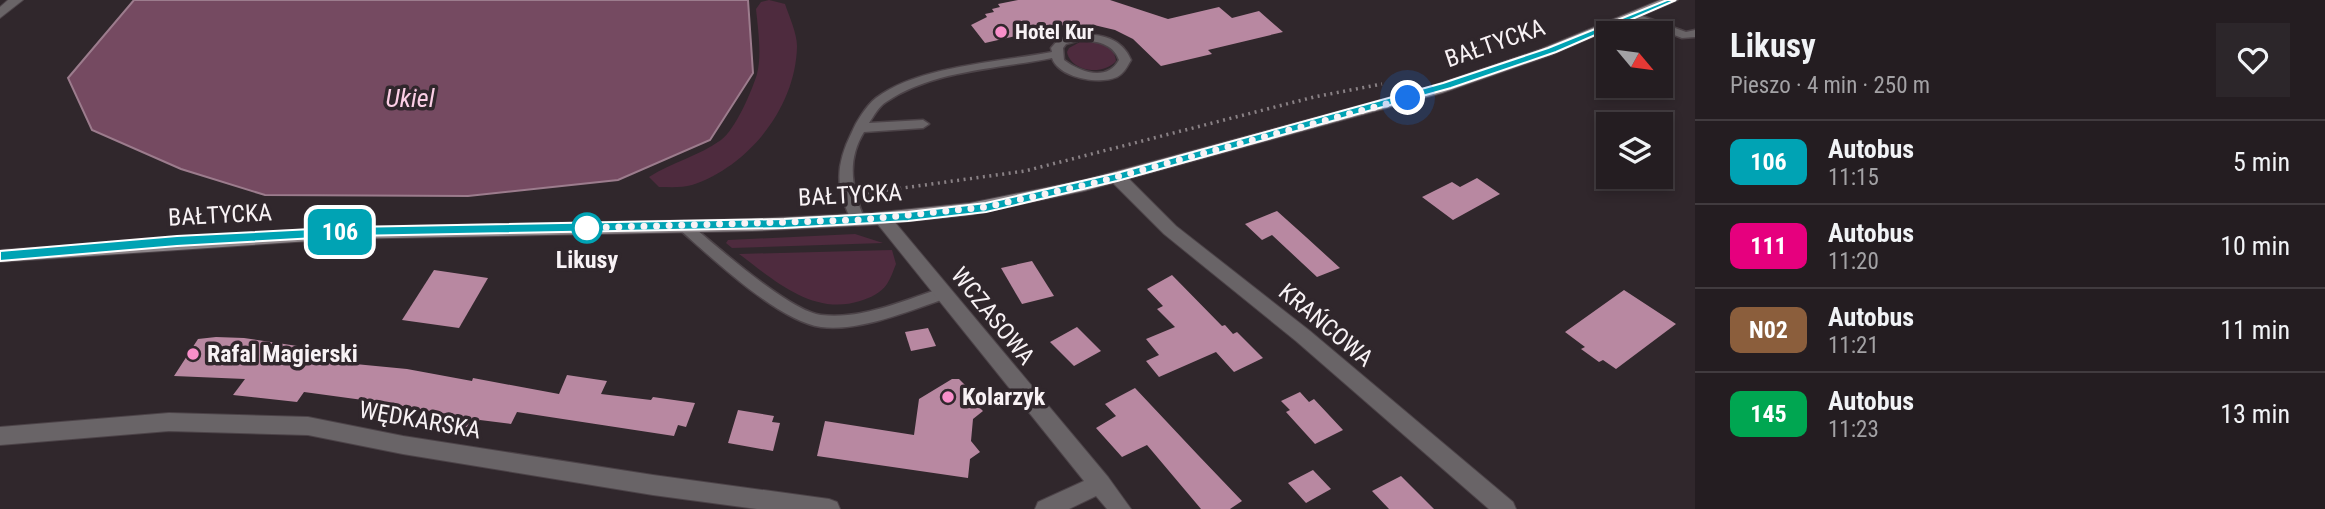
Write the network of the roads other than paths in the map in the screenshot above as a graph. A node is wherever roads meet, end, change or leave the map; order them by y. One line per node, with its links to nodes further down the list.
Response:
1 (16, 0): 3 (street)
2 (1671, 0): 4 (main road, BAŁTYCKA)
3 (0, 14)
4 (1634, 16): 5 (lane); 9 (main road, BAŁTYCKA)
5 (1692, 37)
6 (1056, 54): 6 (lane); 8 (lane)
7 (923, 124): 8 (lane)
8 (859, 128): 11 (lane)
9 (1117, 177): 10 (main road, BAŁTYCKA); 20 (street, KRAŃCOWA)
10 (882, 218): 11 (main road, BAŁTYCKA); 14 (street, WCZASOWA)
11 (858, 220): 12 (main road, BAŁTYCKA)
12 (684, 226): 13 (main road, BAŁTYCKA); 14 (lane)
13 (0, 256)
14 (942, 294): 16 (street, WCZASOWA)
15 (0, 436): 17 (street, WĘDKARSKA)
16 (1100, 484): 18 (street); 19 (street, WCZASOWA)
17 (829, 509)
18 (1046, 509)
19 (1120, 509)
20 (1505, 509)

